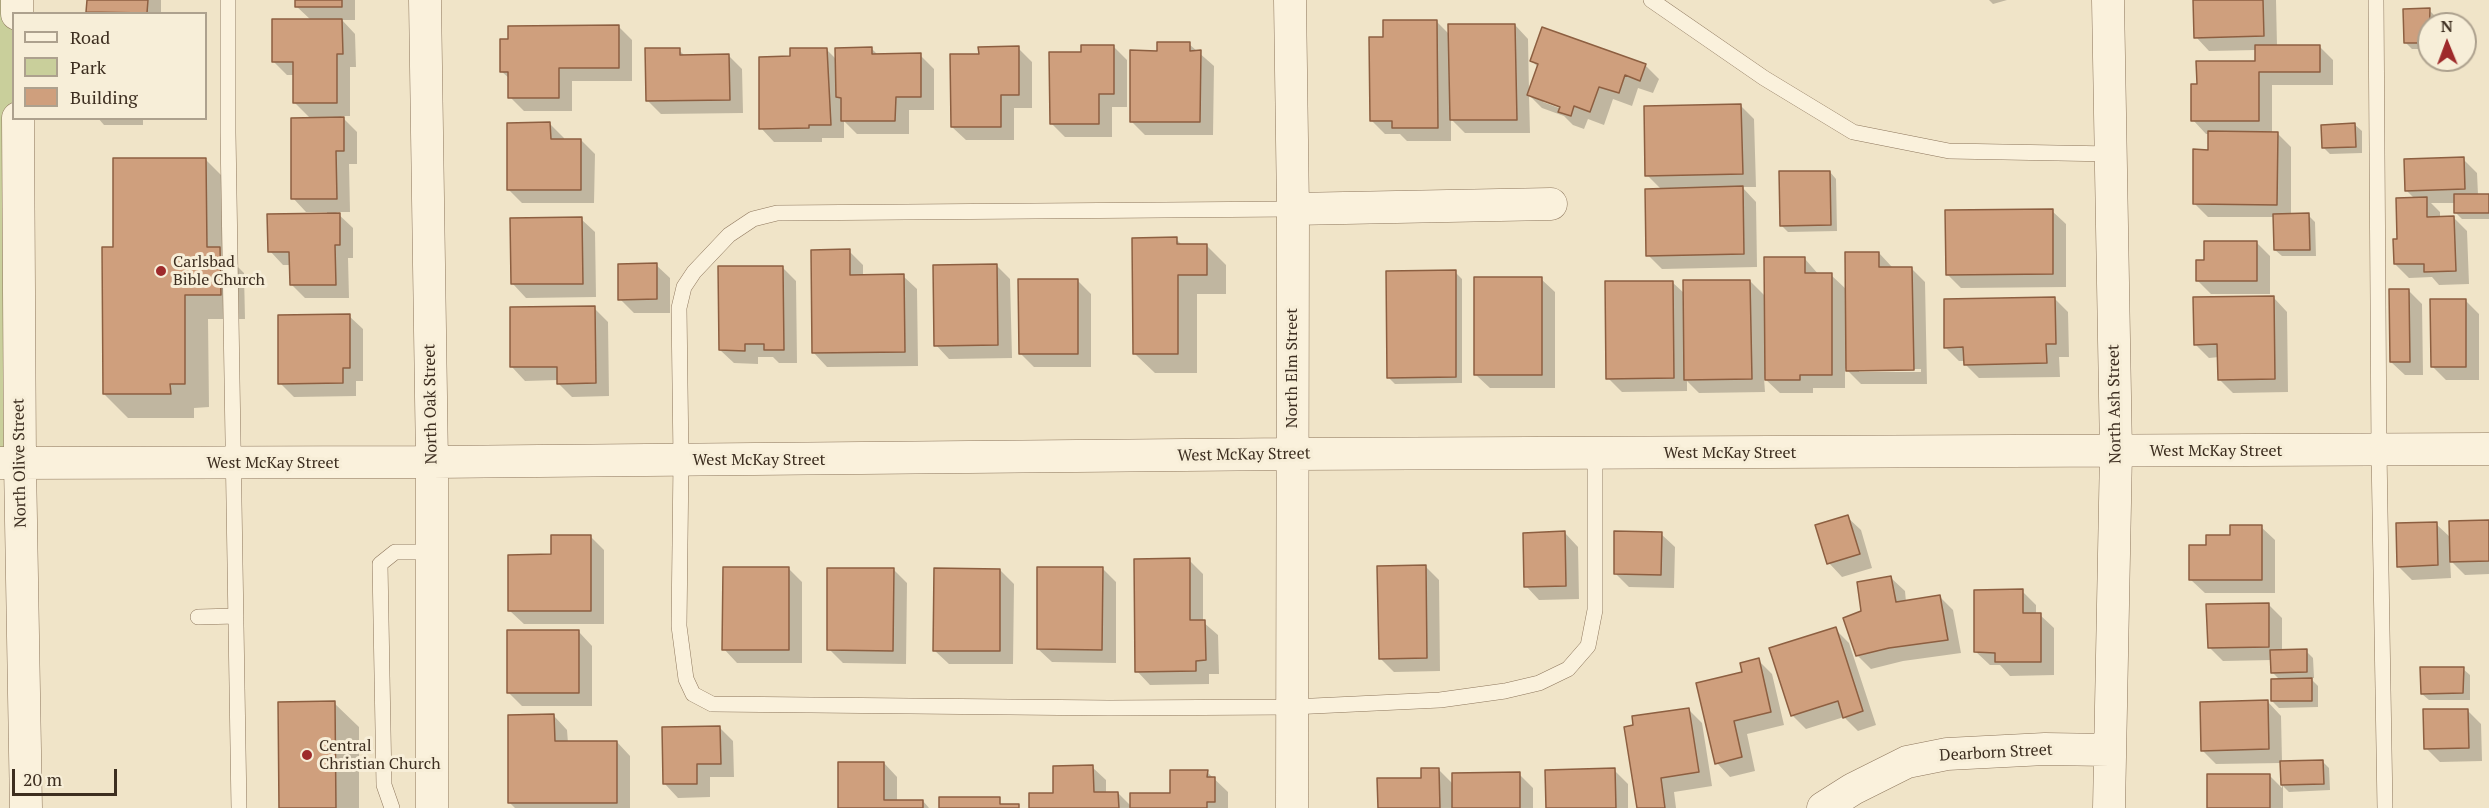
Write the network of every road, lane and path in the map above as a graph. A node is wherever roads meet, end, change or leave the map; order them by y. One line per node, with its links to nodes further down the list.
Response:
1 (228, 0): 19 (lane)
2 (425, 0): 17 (street, North Oak Street)
3 (1290, 0): 10 (street, North Elm Street)
4 (1651, 0): 8 (lane)
5 (2108, 0): 8 (street, North Ash Street)
6 (2376, 0): 12 (lane)
7 (18, 120): 18 (street, North Olive Street)
8 (2112, 154): 13 (street, North Ash Street)
9 (1551, 204): 10 (street)
10 (1293, 209): 14 (street, North Elm Street); 16 (lane)
11 (2489, 448): 12 (street, West McKay Street)
12 (2379, 451): 13 (street, West McKay Street); 32 (lane)
13 (2116, 452): 15 (street, West McKay Street); 24 (street, North Ash Street)
14 (1291, 454): 15 (street, West McKay Street); 16 (street, West McKay Street); 23 (street, North Elm Street)
15 (1595, 454): 23 (lane)
16 (681, 460): 17 (street, West McKay Street); 23 (lane)
17 (432, 462): 19 (street, West McKay Street); 20 (street, North Oak Street)
18 (10, 463): 19 (street, West McKay Street); 25 (street, North Olive Street)
19 (234, 463): 21 (lane)
20 (432, 552): 27 (lane); 28 (street, North Oak Street)
21 (236, 616): 22 (lane); 26 (lane)
22 (198, 617)
23 (1292, 707): 29 (street, North Elm Street)
24 (2109, 750): 30 (street, Dearborn Street); 31 (street, North Ash Street)
25 (26, 808)
26 (239, 808)
27 (392, 808)
28 (432, 808)
29 (1292, 808)
30 (1824, 808)
31 (2109, 808)
32 (2385, 808)

